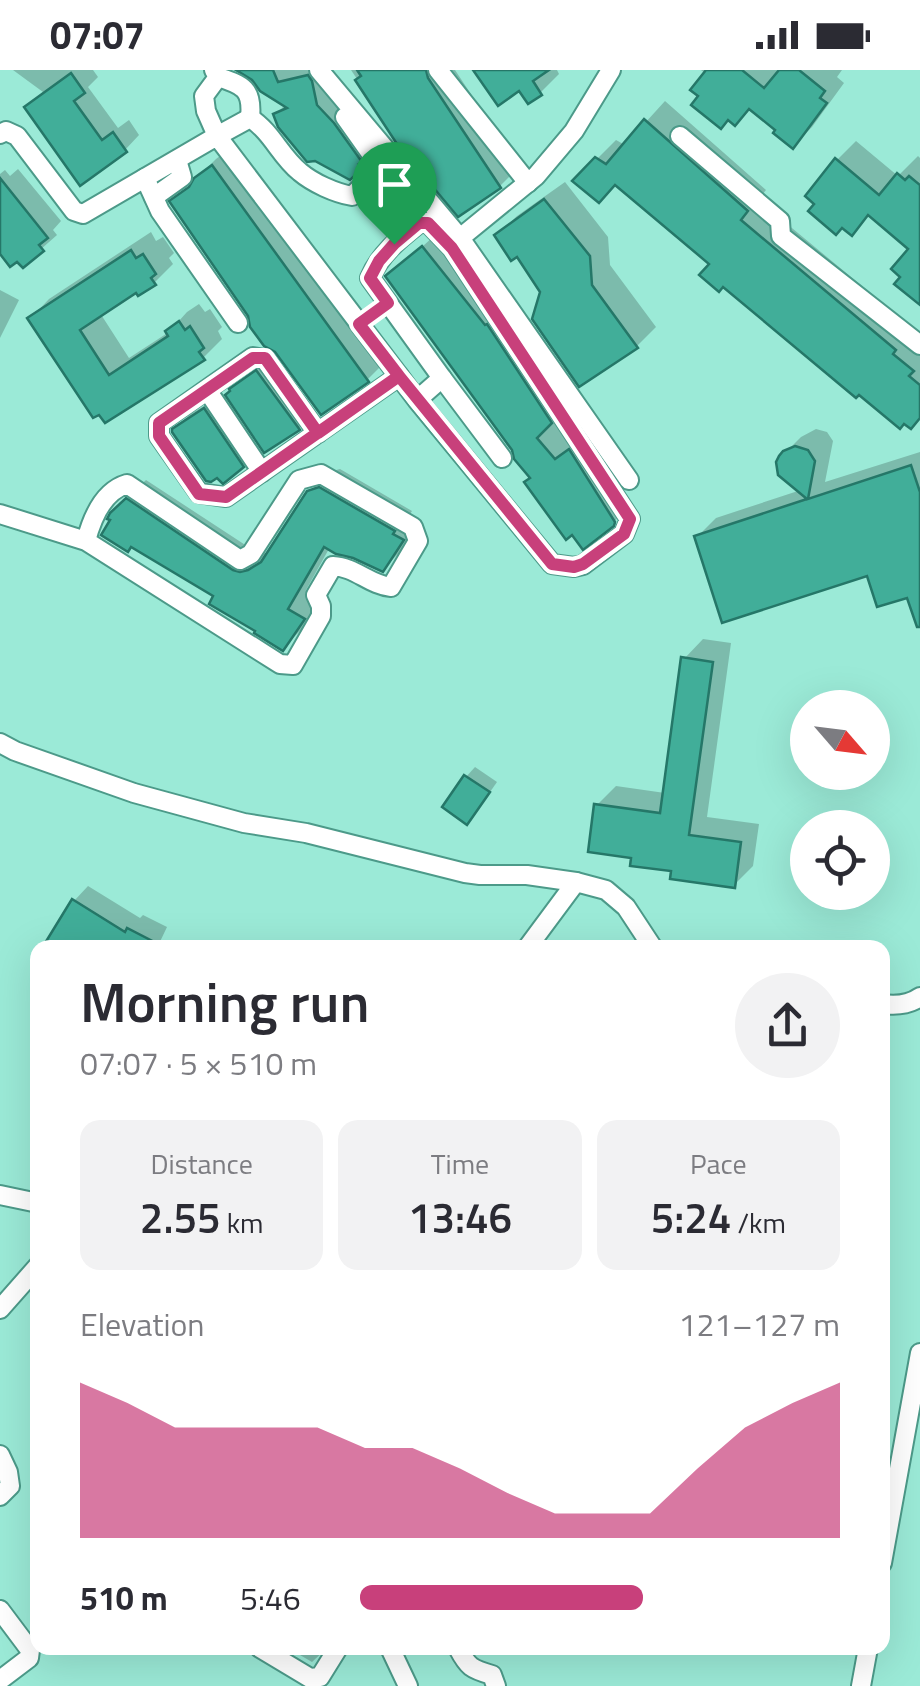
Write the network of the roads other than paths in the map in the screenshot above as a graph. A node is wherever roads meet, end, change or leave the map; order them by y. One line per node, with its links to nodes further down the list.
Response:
1 (310, 70): 6 (street)
2 (319, 70): 14 (street)
3 (438, 70): 12 (street)
4 (611, 70): 12 (street)
5 (216, 73): 6 (street); 8 (street)
6 (250, 118): 8 (street)
7 (0, 134): 11 (street)
8 (217, 136): 10 (street); 17 (street)
9 (680, 136): 18 (street)
10 (177, 160): 11 (street); 13 (street)
11 (145, 178): 13 (street)
12 (528, 183): 14 (street)
13 (154, 197): 16 (street)
14 (460, 238): 26 (street)
15 (388, 303): 17 (street); 20 (street); 22 (street)
16 (238, 323)
17 (359, 324): 19 (street)
18 (920, 346)
19 (399, 376): 22 (street); 23 (street)
20 (442, 378): 22 (street); 24 (street)
21 (207, 390): 23 (street); 25 (street); 25 (street)
22 (418, 400)
23 (318, 433): 25 (street)
24 (502, 458)
25 (262, 472)
26 (629, 480)
27 (0, 514): 28 (street)
28 (86, 541): 28 (street)
29 (0, 743): 30 (street)
30 (576, 882): 31 (street); 32 (street)
31 (532, 940)
32 (648, 940)
33 (920, 997): 34 (street)
34 (890, 1005)
35 (0, 1195): 36 (street)
36 (30, 1201)
37 (30, 1275): 38 (street)
38 (0, 1308)
39 (920, 1353): 42 (street)
40 (0, 1454): 41 (street)
41 (0, 1496)
42 (890, 1520)
43 (0, 1610): 49 (street)
44 (272, 1655): 45 (street)
45 (334, 1655)
46 (393, 1655): 50 (street)
47 (462, 1655): 51 (street)
48 (867, 1655): 52 (street)
49 (0, 1680)
50 (408, 1686)
51 (496, 1686)
52 (861, 1686)

